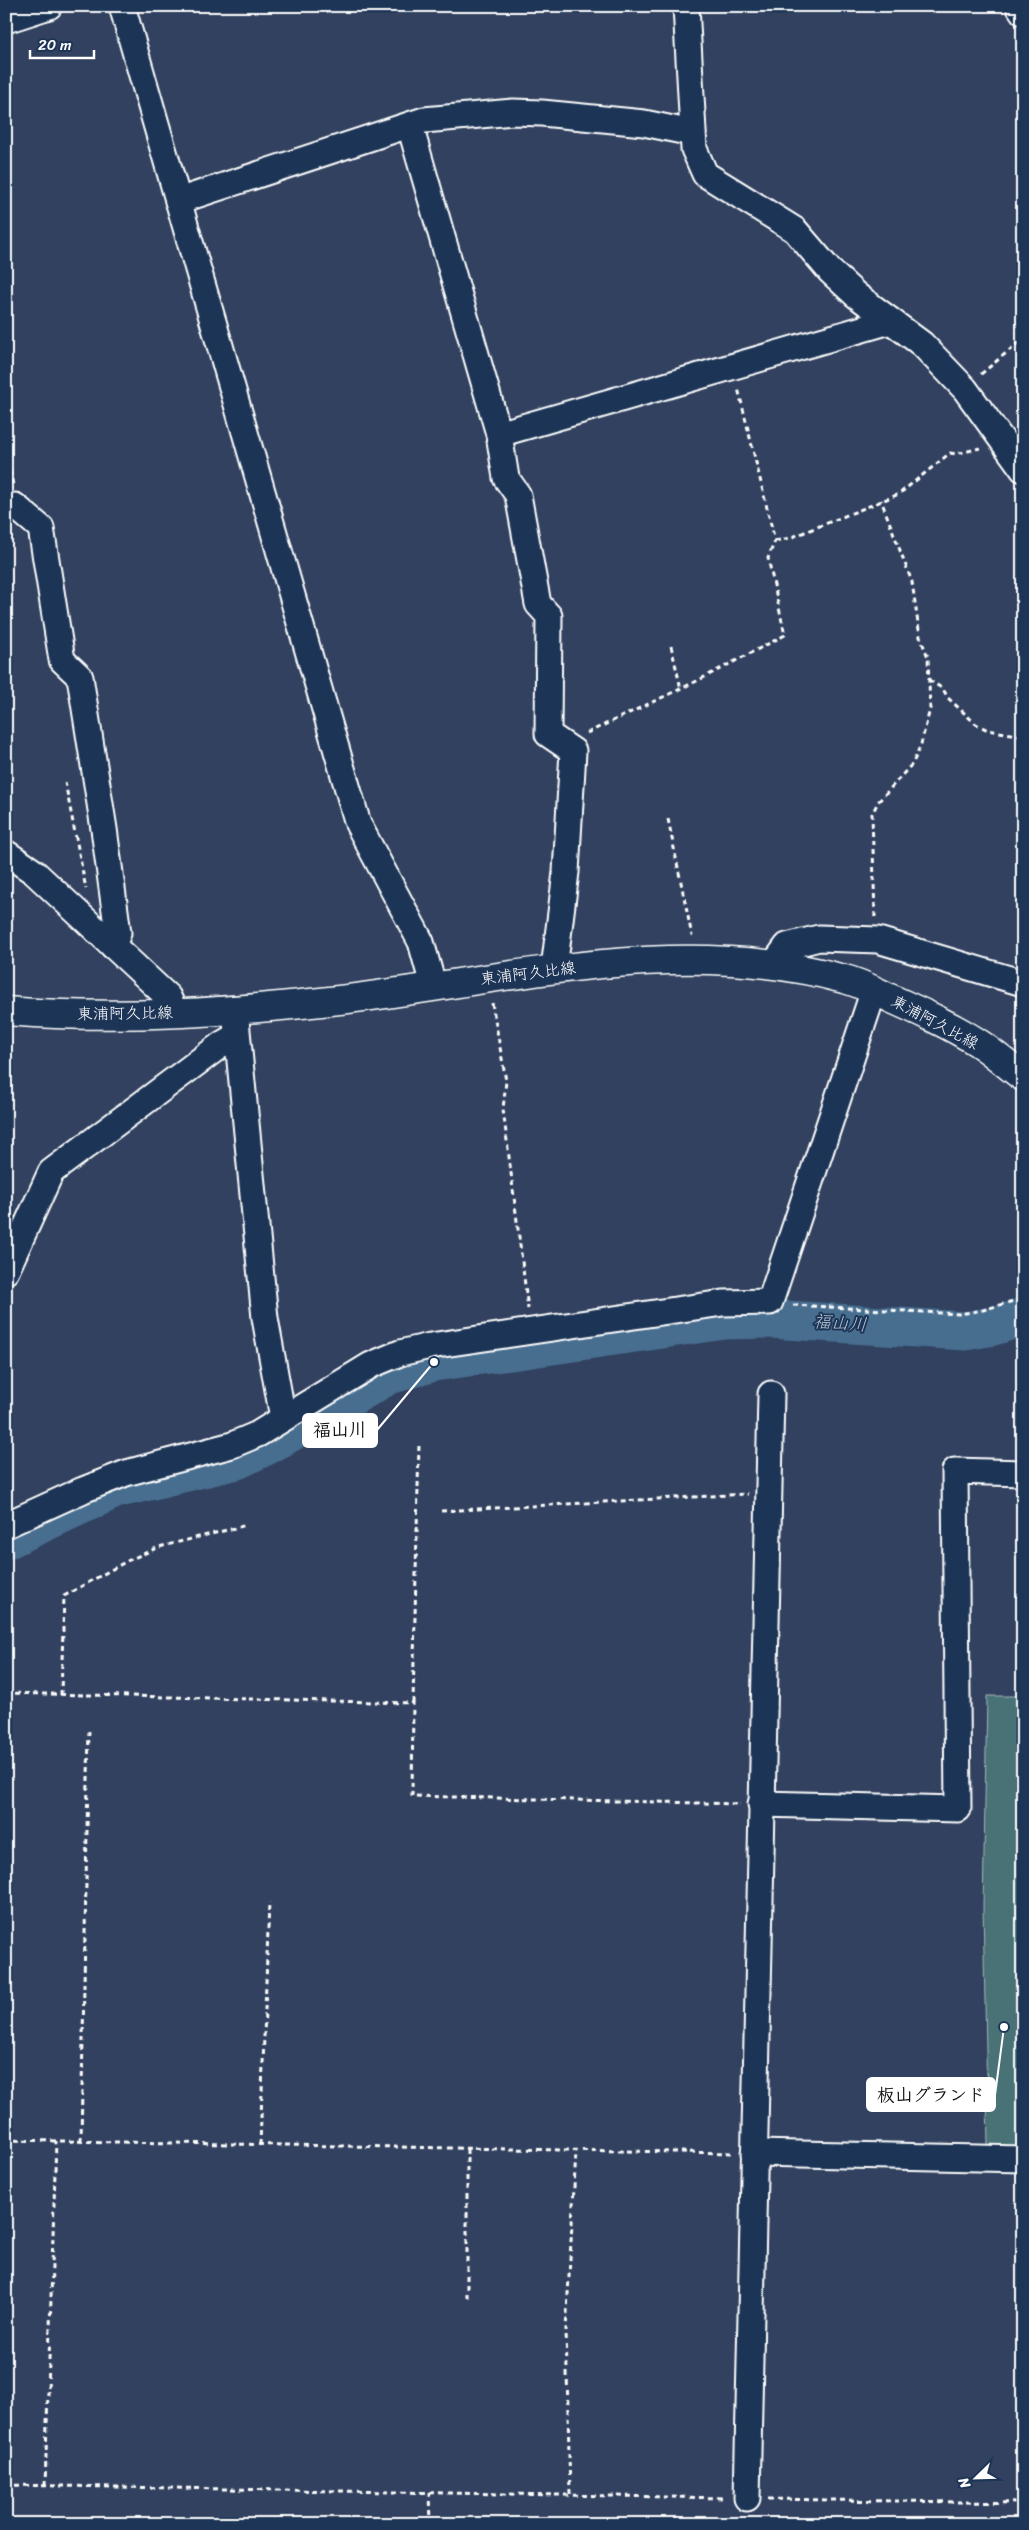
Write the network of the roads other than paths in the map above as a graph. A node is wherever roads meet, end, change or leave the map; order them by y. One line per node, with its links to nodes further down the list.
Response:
1 (49, 6): 6 (street)
2 (122, 6): 9 (street)
3 (686, 6): 8 (street)
4 (1019, 6): 5 (street)
5 (1023, 12)
6 (6, 20)
7 (410, 126): 8 (street); 9 (street); 11 (street)
8 (692, 133): 10 (street)
9 (178, 200): 19 (street)
10 (890, 321): 11 (street); 12 (street)
11 (499, 434): 17 (street)
12 (1023, 469)
13 (11, 507): 15 (street)
14 (6, 853): 15 (street)
15 (113, 946): 22 (street)
16 (774, 964): 17 (main road, 東浦阿久比線); 18 (street); 20 (main road, 東浦阿久比線)
17 (554, 969): 19 (main road, 東浦阿久比線)
18 (1022, 978)
19 (433, 985): 23 (main road, 東浦阿久比線)
20 (874, 990): 24 (main road, 東浦阿久比線); 28 (street)
21 (6, 1011): 22 (main road, 東浦阿久比線)
22 (174, 1012): 23 (main road, 東浦阿久比線)
23 (236, 1023): 25 (street); 28 (street)
24 (1023, 1077)
25 (13, 1241): 26 (street)
26 (6, 1271)
27 (771, 1394): 31 (street)
28 (283, 1418): 30 (street)
29 (1023, 1473): 31 (street)
30 (6, 1525)
31 (760, 1804): 32 (street)
32 (754, 2154): 33 (street); 34 (street)
33 (1023, 2159)
34 (747, 2498)

